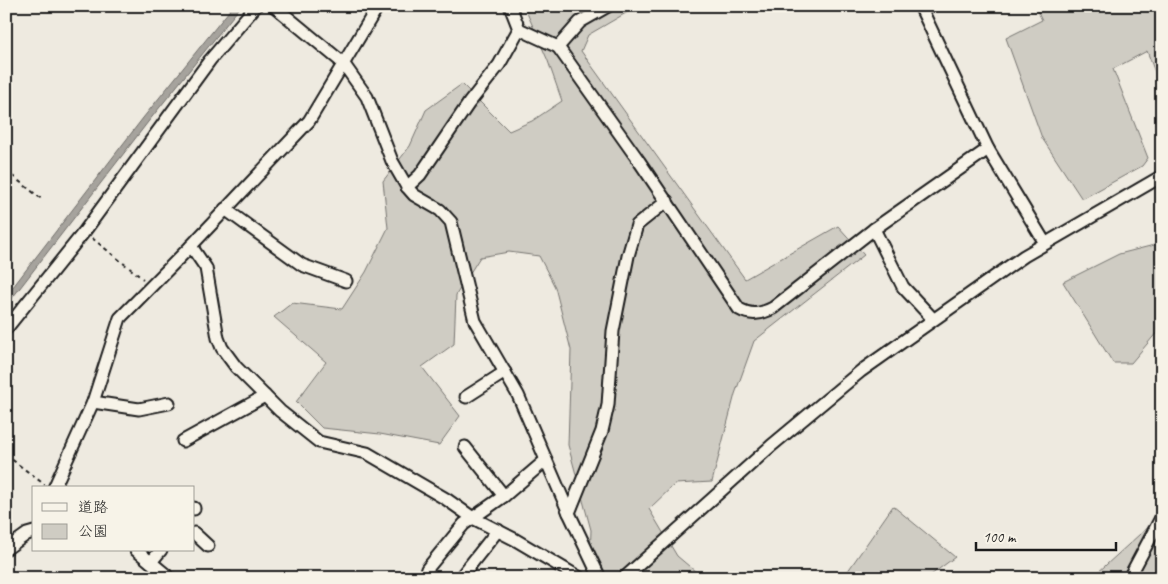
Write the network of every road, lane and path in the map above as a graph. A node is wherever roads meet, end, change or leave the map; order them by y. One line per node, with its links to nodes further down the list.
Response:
1 (256, 6): 18 (street)
2 (274, 6): 9 (street)
3 (378, 6): 9 (street)
4 (510, 6): 7 (street)
5 (608, 6): 8 (street)
6 (920, 6): 10 (street)
7 (519, 29): 8 (street); 13 (street)
8 (558, 47): 15 (street)
9 (343, 63): 13 (street); 16 (street)
10 (988, 149): 17 (street); 19 (street)
11 (6, 171): 14 (path)
12 (1162, 176): 19 (street)
13 (407, 187): 25 (street)
14 (43, 200)
15 (667, 201): 17 (street); 37 (street)
16 (225, 210): 20 (street); 21 (street)
17 (874, 229): 23 (street)
18 (84, 232): 22 (path); 24 (street)
19 (1045, 243): 23 (street)
20 (191, 246): 22 (street); 26 (street)
21 (346, 281)
22 (151, 285): 28 (street)
23 (932, 320): 53 (street)
24 (6, 329)
25 (505, 372): 27 (street); 33 (street)
26 (265, 396): 30 (street); 39 (street)
27 (466, 398)
28 (93, 402): 29 (street); 35 (street)
29 (169, 403)
30 (183, 441)
31 (465, 448): 36 (street)
32 (6, 455): 34 (path)
33 (546, 460): 36 (street); 37 (street)
34 (46, 486)
35 (55, 486)
36 (504, 496): 39 (street)
37 (569, 514): 52 (street)
38 (1162, 516): 54 (street)
39 (473, 518): 40 (street); 49 (street)
40 (498, 530): 50 (street); 51 (street)
41 (32, 533): 44 (street)
42 (195, 534): 43 (street)
43 (208, 546)
44 (6, 550)
45 (138, 552): 47 (street)
46 (159, 552): 47 (street)
47 (151, 562): 48 (street)
48 (170, 578)
49 (424, 578)
50 (460, 578)
51 (580, 578)
52 (600, 578)
53 (624, 578)
54 (1129, 578)

